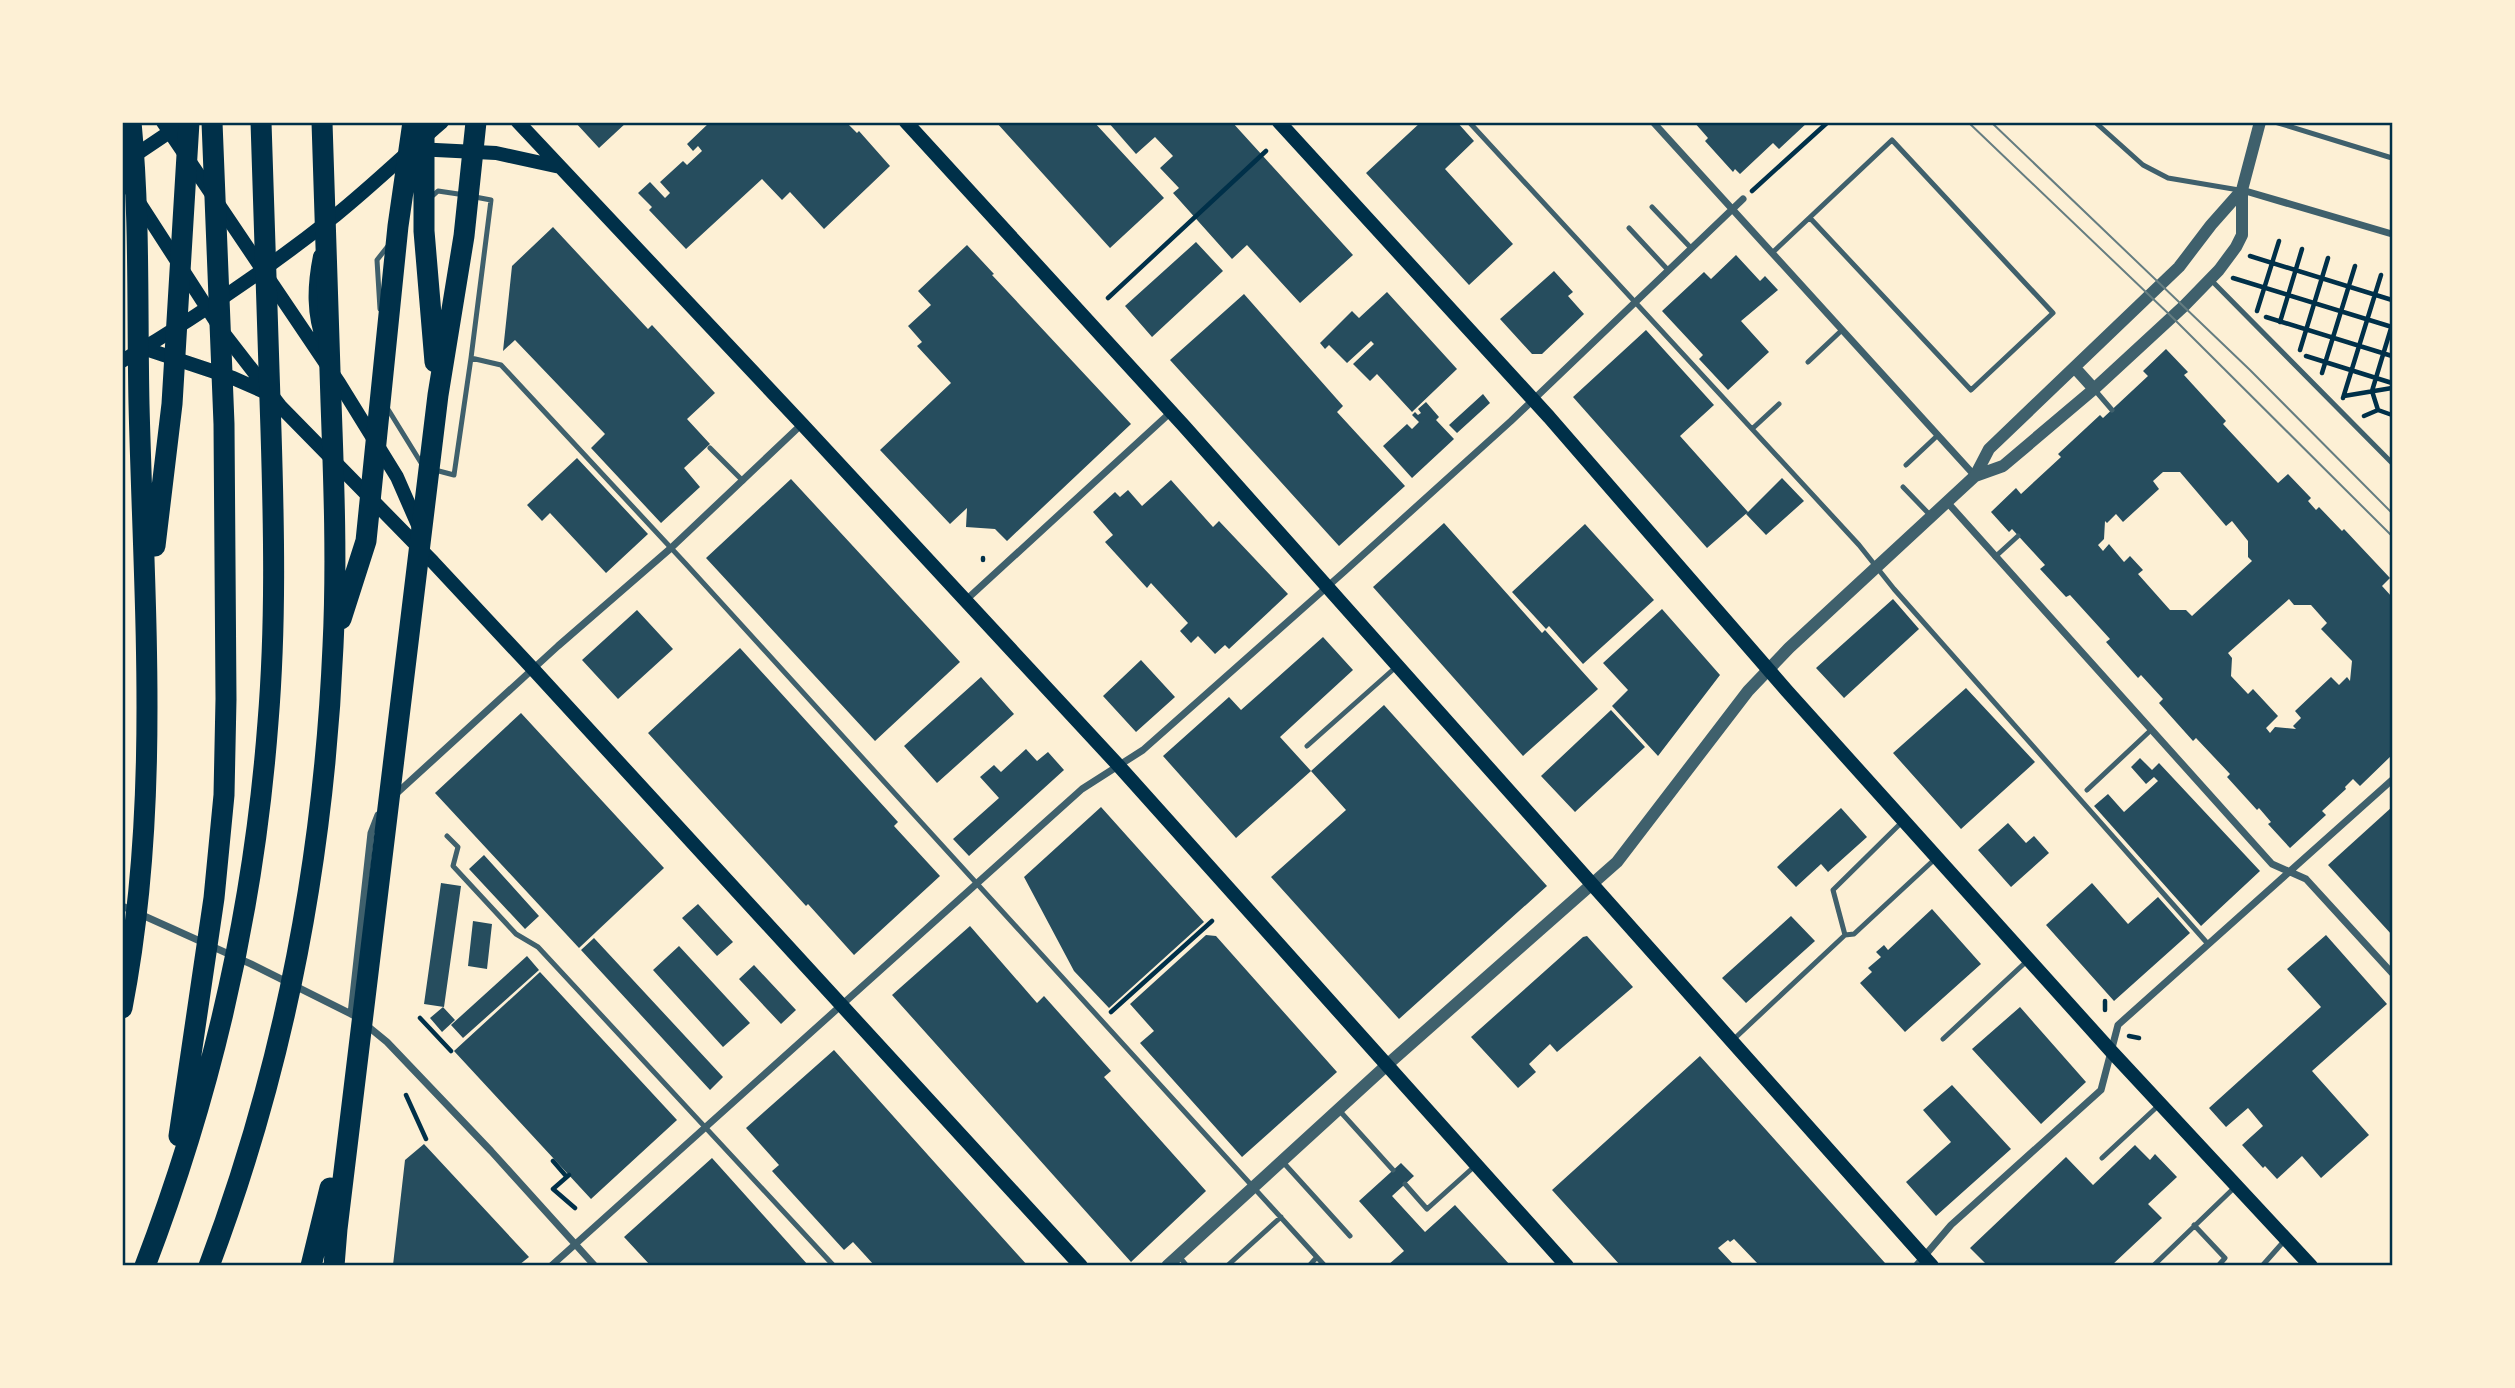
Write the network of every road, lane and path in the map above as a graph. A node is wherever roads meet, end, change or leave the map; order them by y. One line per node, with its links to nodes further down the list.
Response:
1 (131, 122): 119 (highway)
2 (187, 122): 19 (main road); 119 (highway)
3 (212, 122): 169 (highway)
4 (261, 122): 169 (highway)
5 (321, 122): 120 (highway)
6 (413, 122): 120 (highway)
7 (424, 122): 90 (highway)
8 (442, 122): 20 (main road)
9 (476, 122): 90 (highway)
10 (518, 122): 24 (main road)
11 (906, 122): 99 (main road)
12 (1469, 122): 58 (lane)
13 (1653, 122): 30 (street)
14 (1828, 122): 26 (path)
15 (2095, 122): 27 (lane)
16 (2260, 122): 27 (street)
17 (2275, 122): 22 (lane)
18 (1288, 126): 92 (main road)
19 (166, 128): 23 (main road); 45 (main road)
20 (411, 149): 24 (main road); 32 (main road)
21 (1266, 151): 56 (path)
22 (2392, 158)
23 (122, 164)
24 (560, 167): 101 (main road)
25 (122, 176): 60 (main road)
26 (1763, 181)
27 (2242, 190): 36 (street); 51 (street); 81 (street)
28 (1743, 199): 30 (street)
29 (1652, 206): 38 (lane)
30 (1732, 209): 38 (street); 40 (street)
31 (414, 211): 77 (lane)
32 (338, 213): 45 (main road); 84 (main road)
33 (1810, 218): 33 (lane); 40 (lane)
34 (407, 221): 63 (lane)
35 (1629, 228): 46 (lane)
36 (2392, 234)
37 (2279, 242): 43 (path)
38 (1691, 248): 46 (street)
39 (2302, 249): 47 (path)
40 (1772, 253): 70 (street)
41 (2249, 256): 43 (path)
42 (2328, 258): 50 (path)
43 (2272, 263): 47 (path); 53 (path)
44 (2355, 266): 52 (path)
45 (262, 270): 60 (main road); 84 (main road)
46 (1668, 270): 58 (street)
47 (2296, 270): 50 (path); 55 (path)
48 (2381, 275): 54 (path)
49 (2234, 278): 53 (path)
50 (2322, 278): 52 (path); 59 (path)
51 (2210, 279): 61 (lane); 87 (street)
52 (2348, 286): 54 (path); 62 (path)
53 (2265, 287): 55 (path); 64 (path)
54 (2375, 294): 57 (path); 65 (path)
55 (2288, 295): 59 (path); 66 (path)
56 (1108, 298)
57 (2392, 300)
58 (1634, 301): 92 (street); 102 (lane)
59 (2314, 303): 62 (path); 69 (path)
60 (206, 308): 74 (main road); 89 (main road)
61 (2239, 308): 64 (path); 72 (lane)
62 (2341, 311): 65 (path); 71 (path)
63 (380, 313)
64 (2256, 314): 66 (path)
65 (2367, 319): 68 (path); 73 (path)
66 (2280, 321): 69 (path); 72 (path)
67 (381, 326): 77 (lane)
68 (2392, 326): 75 (path)
69 (2306, 329): 71 (path); 80 (path)
70 (1842, 330): 79 (lane); 103 (street)
71 (2333, 338): 73 (path); 80 (path)
72 (2273, 343): 86 (lane)
73 (2359, 346): 75 (path); 82 (path)
74 (143, 348): 78 (main road); 89 (main road)
75 (2384, 353): 76 (path); 83 (path)
76 (2392, 356)
77 (471, 358): 113 (lane)
78 (122, 360)
79 (1808, 362)
80 (2325, 362): 82 (path); 86 (path)
81 (2075, 368): 87 (street); 107 (street)
82 (2351, 370): 83 (path); 91 (path)
83 (2376, 378): 85 (path); 88 (path)
84 (339, 383): 115 (main road)
85 (2392, 386): 88 (path)
86 (2318, 387): 95 (lane)
87 (2094, 389): 96 (lane); 107 (street)
88 (2372, 391): 91 (path); 98 (path)
89 (270, 394): 115 (main road)
90 (438, 395): 155 (highway)
91 (2344, 396): 93 (path); 95 (path)
92 (1533, 399): 117 (street); 123 (main road)
93 (2350, 403)
94 (1779, 404): 102 (lane)
95 (2339, 409): 105 (lane)
96 (2112, 410)
97 (2357, 410): 98 (path)
98 (2378, 411): 100 (path)
99 (1172, 412): 117 (main road); 118 (street)
100 (2392, 415)
101 (802, 424): 108 (street); 118 (main road)
102 (1752, 429): 116 (lane)
103 (1938, 435): 106 (lane); 107 (street)
104 (710, 448): 108 (lane)
105 (2392, 463)
106 (1906, 465)
107 (1975, 476): 110 (street)
108 (743, 481): 113 (street)
109 (1903, 487): 111 (lane)
110 (1947, 502): 111 (street); 114 (street)
111 (1931, 516): 116 (street)
112 (2018, 536): 114 (lane)
113 (671, 548): 122 (street); 133 (lane)
114 (1996, 556): 124 (street)
115 (433, 562): 122 (main road)
116 (1876, 567): 123 (street); 138 (lane)
117 (1328, 586): 121 (main road); 126 (street)
118 (966, 600): 126 (main road)
119 (147, 610): 143 (highway)
120 (334, 644): 180 (highway)
121 (1398, 665): 125 (lane); 134 (main road)
122 (533, 669): 142 (main road); 145 (street)
123 (1769, 669): 129 (main road); 134 (street)
124 (2151, 730): 128 (lane); 132 (street)
125 (1307, 746)
126 (1118, 765): 133 (street); 154 (main road)
127 (2392, 780): 132 (street)
128 (2087, 790)
129 (1904, 820): 131 (main road); 137 (lane)
130 (447, 836): 159 (lane)
131 (1937, 857): 137 (lane); 139 (main road)
132 (2290, 872): 138 (street); 140 (street)
133 (976, 883): 142 (street); 147 (lane)
134 (1591, 884): 151 (main road); 154 (street)
135 (122, 906): 145 (street)
136 (1212, 921): 147 (path)
137 (1846, 935): 151 (lane)
138 (2208, 944): 153 (street)
139 (2029, 959): 150 (lane); 153 (main road)
140 (2392, 973)
141 (2105, 1001): 144 (path)
142 (842, 1004): 159 (street); 186 (main road)
143 (122, 1008)
144 (2105, 1010)
145 (352, 1014): 175 (street)
146 (420, 1018): 152 (path)
147 (1102, 1020): 168 (lane)
148 (2129, 1036): 149 (path)
149 (2139, 1038)
150 (1943, 1039)
151 (1732, 1041): 178 (main road)
152 (451, 1051)
153 (2111, 1051): 157 (main road); 178 (street)
154 (1388, 1064): 158 (street); 164 (main road)
155 (356, 1073): 181 (highway); 182 (highway)
156 (405, 1095): 160 (path)
157 (2160, 1104): 161 (lane); 167 (main road)
158 (1338, 1109): 163 (street); 165 (lane)
159 (706, 1128): 175 (street); 185 (lane)
160 (426, 1139)
161 (2102, 1158)
162 (552, 1161): 170 (path)
163 (1282, 1161): 168 (street); 173 (lane)
164 (1477, 1164): 166 (lane); 191 (main road)
165 (1392, 1170)
166 (1405, 1184)
167 (2236, 1186): 172 (lane); 174 (main road)
168 (1253, 1187): 171 (lane); 177 (street)
169 (172, 1194): 179 (highway)
170 (575, 1208)
171 (1281, 1217): 176 (lane); 188 (lane)
172 (2194, 1225): 192 (lane); 193 (lane)
173 (1350, 1236)
174 (2287, 1239): 194 (lane); 195 (main road)
175 (576, 1244): 183 (street); 184 (street)
176 (1317, 1257): 189 (lane); 190 (lane)
177 (1183, 1260): 187 (street)
178 (1924, 1263)
179 (145, 1265)
180 (209, 1265)
181 (311, 1265)
182 (334, 1265)
183 (551, 1265)
184 (595, 1265)
185 (834, 1265)
186 (1081, 1265)
187 (1167, 1265)
188 (1227, 1265)
189 (1309, 1265)
190 (1325, 1265)
191 (1567, 1265)
192 (2153, 1265)
193 (2218, 1265)
194 (2262, 1265)
195 (2312, 1265)

